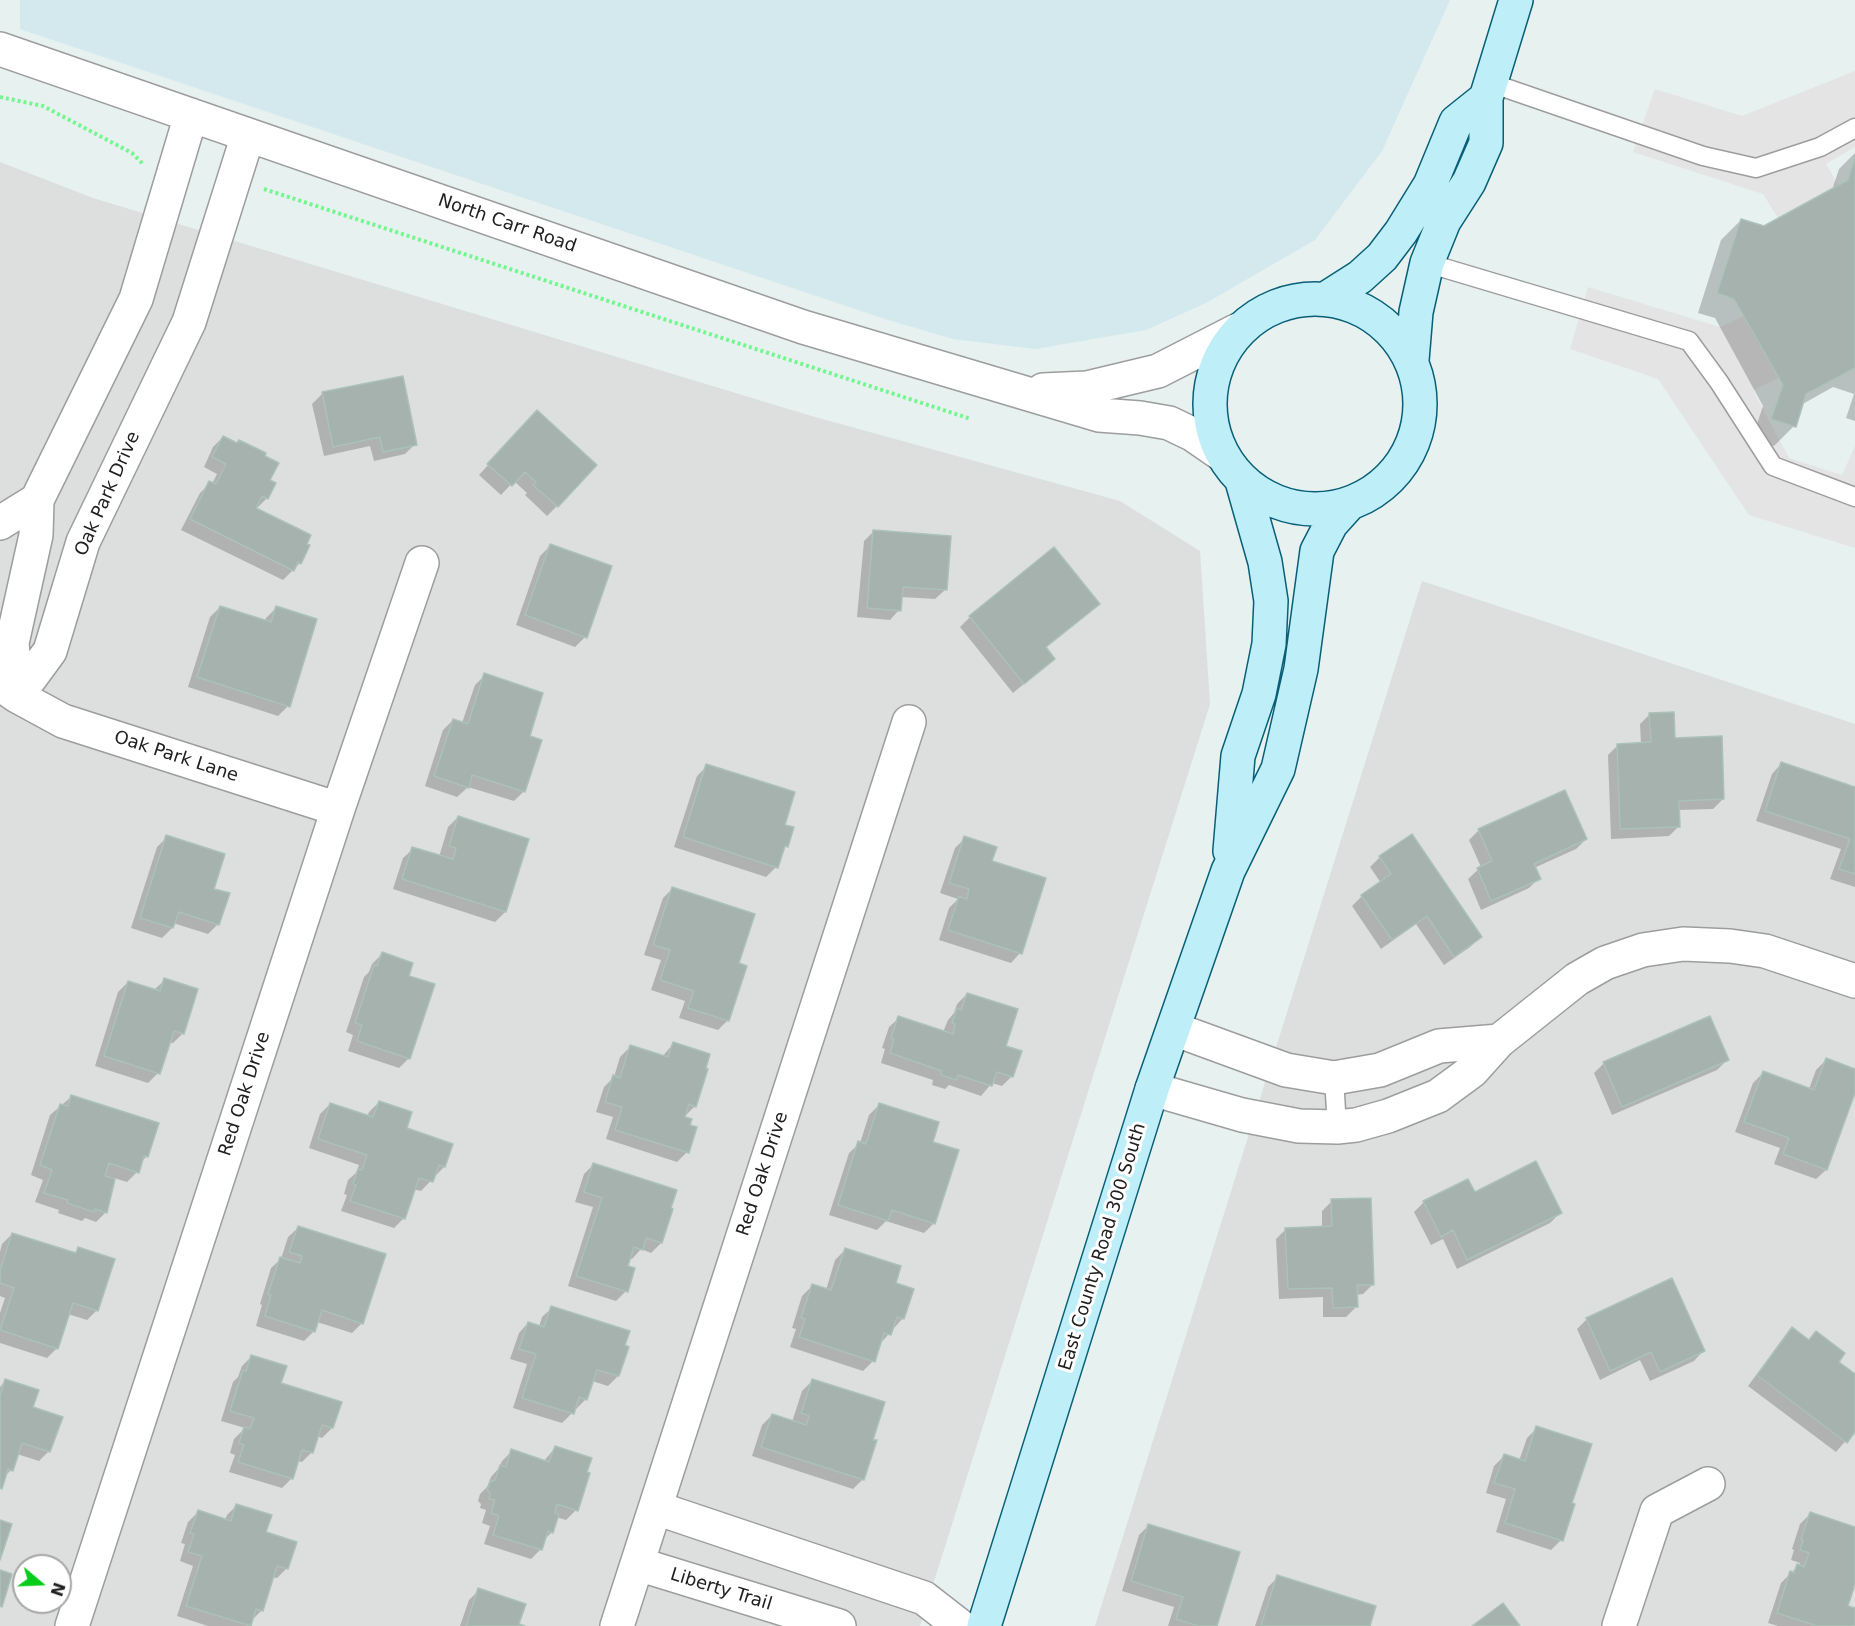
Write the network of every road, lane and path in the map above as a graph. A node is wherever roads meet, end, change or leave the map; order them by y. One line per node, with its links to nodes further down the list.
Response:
1 (1516, 0): 3 (street)
2 (0, 49): 5 (street, North Carr Road)
3 (1488, 91): 6 (lane); 10 (street); 11 (street)
4 (0, 98): 8 (path)
5 (191, 115): 7 (street, North Carr Road); 8 (street)
6 (1855, 128)
7 (248, 135): 9 (street, Oak Park Drive); 14 (street, North Carr Road)
8 (177, 163): 19 (street)
9 (234, 181): 15 (path); 23 (street, Oak Park Drive)
10 (1427, 263): 13 (street); 18 (lane)
11 (1327, 298): 12 (street); 13 (street)
12 (1238, 330): 14 (street, North Carr Road); 16 (street)
13 (1412, 360): 20 (street)
14 (1017, 392): 16 (street, North Carr Road)
15 (971, 419)
16 (1221, 454): 17 (street)
17 (1242, 482): 20 (street); 26 (street, East County Road 300 South)
18 (1855, 497)
19 (37, 500): 21 (street); 23 (street)
20 (1349, 504): 26 (street, East County Road 300 South)
21 (0, 522)
22 (422, 563): 25 (street, Red Oak Drive)
23 (9, 690): 25 (street, Oak Park Lane)
24 (909, 722): 34 (street, Red Oak Drive)
25 (338, 809): 36 (street, Red Oak Drive)
26 (1228, 871): 28 (street, East County Road 300 South)
27 (1855, 981): 29 (street)
28 (1174, 1029): 30 (street); 31 (street, East County Road 300 South)
29 (1499, 1041): 30 (street); 32 (street)
30 (1334, 1078): 32 (lane)
31 (1152, 1089): 32 (street); 40 (street, East County Road 300 South)
32 (1337, 1127)
33 (1708, 1484): 41 (street)
34 (656, 1508): 35 (street, Red Oak Drive); 39 (street)
35 (638, 1564): 37 (street, Red Oak Drive); 38 (street, Liberty Trail)
36 (72, 1626)
37 (617, 1626)
38 (839, 1626)
39 (960, 1626)
40 (984, 1626)
41 (1619, 1626)

